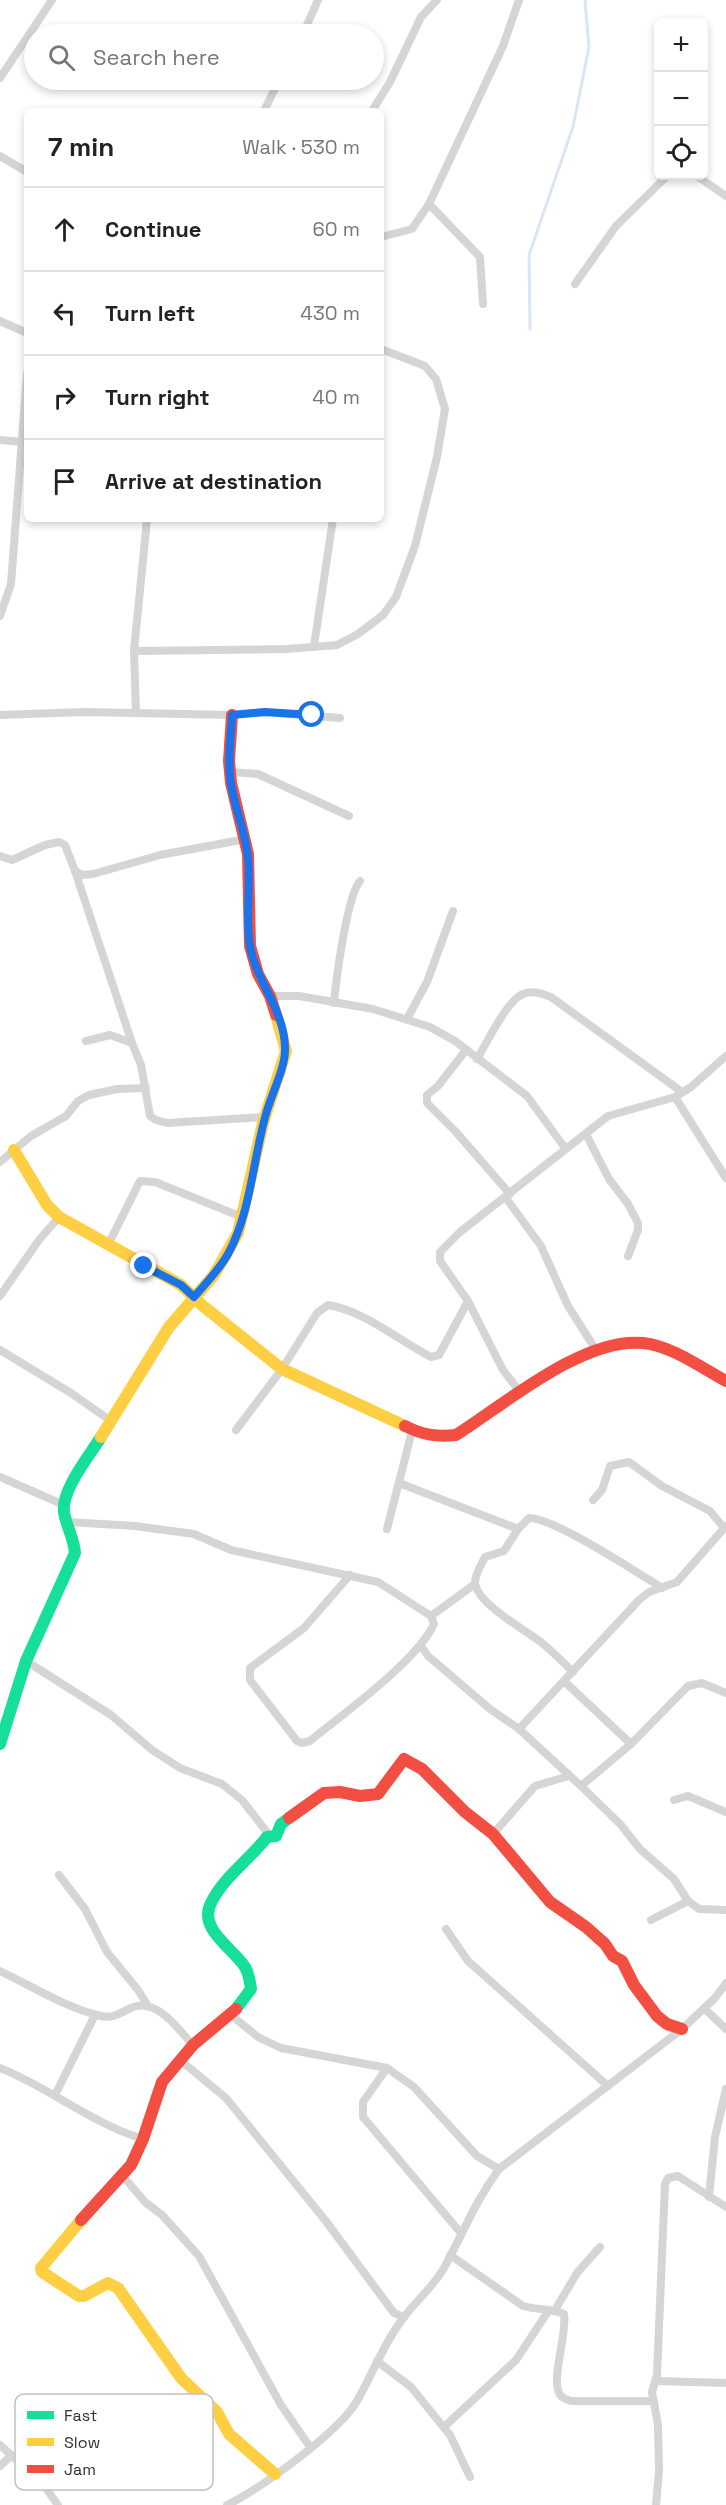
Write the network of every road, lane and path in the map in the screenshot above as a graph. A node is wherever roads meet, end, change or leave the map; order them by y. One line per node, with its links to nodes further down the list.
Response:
1 (52, 0): 5 (street)
2 (318, 0): 6 (street)
3 (437, 0): 11 (street)
4 (519, 0): 17 (street)
5 (36, 24)
6 (307, 24)
7 (24, 42): 8 (street)
8 (0, 78)
9 (274, 90): 10 (street)
10 (265, 108)
11 (374, 108)
12 (0, 156): 13 (street)
13 (24, 170)
14 (663, 180): 19 (street)
15 (703, 180): 16 (street)
16 (726, 196)
17 (429, 204): 18 (street); 20 (street)
18 (384, 236)
19 (575, 284)
20 (483, 304)
21 (0, 321): 22 (street)
22 (24, 332)
23 (384, 350): 30 (street)
24 (24, 425): 26 (street)
25 (0, 440): 26 (street)
26 (23, 442): 29 (street)
27 (147, 522): 31 (street)
28 (333, 522): 30 (street)
29 (0, 616)
30 (314, 646): 31 (street)
31 (134, 651): 32 (street)
32 (136, 713): 33 (street); 34 (street)
33 (0, 715)
34 (232, 715): 35 (street); 36 (street)
35 (340, 718)
36 (230, 772): 37 (street); 38 (street)
37 (349, 816)
38 (246, 839): 40 (street); 43 (street)
39 (0, 856): 40 (street)
40 (75, 871): 47 (street)
41 (360, 880): 44 (street)
42 (453, 911): 45 (street)
43 (270, 996): 44 (street); 53 (street)
44 (334, 1004): 45 (street)
45 (407, 1019): 48 (street)
46 (86, 1041): 47 (street)
47 (132, 1043): 51 (street)
48 (466, 1050): 50 (street); 59 (street)
49 (726, 1056): 52 (street)
50 (477, 1059): 52 (street); 55 (street)
51 (146, 1088): 53 (street); 56 (street)
52 (679, 1095): 54 (street); 58 (street)
53 (265, 1117): 61 (street)
54 (586, 1134): 55 (street); 63 (street)
55 (565, 1148): 59 (street)
56 (14, 1150): 57 (street); 60 (street)
57 (0, 1162)
58 (726, 1178)
59 (508, 1196): 66 (street); 68 (street)
60 (59, 1217): 62 (street); 64 (street)
61 (242, 1217): 62 (street); 65 (street)
62 (108, 1245): 65 (street)
63 (628, 1256)
64 (0, 1296)
65 (194, 1297): 69 (street); 72 (street)
66 (468, 1300): 69 (street); 71 (street)
67 (0, 1350): 72 (street)
68 (596, 1350): 70 (street); 71 (street)
69 (282, 1369): 73 (street); 74 (street)
70 (726, 1381)
71 (521, 1392): 74 (street)
72 (111, 1421): 78 (street)
73 (236, 1430)
74 (412, 1431): 76 (street)
75 (0, 1478): 78 (street)
76 (399, 1483): 81 (street); 82 (street)
77 (594, 1500): 80 (street)
78 (64, 1505): 79 (street)
79 (68, 1522): 83 (street); 88 (street)
80 (725, 1527): 85 (street)
81 (387, 1529)
82 (518, 1529): 84 (street); 85 (street)
83 (350, 1575): 86 (street); 87 (street)
84 (475, 1584): 86 (street); 89 (street)
85 (662, 1588): 89 (street)
86 (431, 1616): 87 (street)
87 (421, 1646): 92 (street)
88 (26, 1661): 93 (street); 100 (street)
89 (573, 1672): 90 (street)
90 (565, 1682): 92 (street); 94 (street)
91 (726, 1693): 94 (street)
92 (519, 1729): 95 (street)
93 (0, 1744)
94 (631, 1744): 96 (street)
95 (569, 1776): 96 (street); 99 (street)
96 (581, 1786): 102 (street)
97 (674, 1800): 98 (street)
98 (726, 1812)
99 (493, 1834): 100 (street); 112 (street)
100 (267, 1837): 111 (street)
101 (58, 1875): 108 (street)
102 (688, 1901): 103 (street); 104 (street)
103 (726, 1910)
104 (651, 1920)
105 (446, 1929): 118 (street)
106 (0, 1971): 110 (street)
107 (726, 1983): 109 (street)
108 (148, 2006): 110 (street); 114 (street)
109 (704, 2008): 112 (street); 113 (street)
110 (95, 2015): 120 (street)
111 (231, 2015): 114 (street); 117 (street)
112 (682, 2029): 118 (street)
113 (726, 2029)
114 (193, 2045): 115 (street)
115 (180, 2060): 121 (street); 130 (street)
116 (0, 2068): 120 (street)
117 (387, 2068): 122 (street); 126 (street)
118 (608, 2086): 122 (street)
119 (726, 2089): 124 (street)
120 (55, 2094): 121 (street)
121 (143, 2139): 123 (street)
122 (499, 2169): 126 (street)
123 (122, 2175): 134 (street); 139 (street)
124 (709, 2196): 125 (street); 132 (street)
125 (726, 2207)
126 (460, 2232): 128 (street)
127 (600, 2247): 129 (street)
128 (450, 2255): 129 (street); 130 (street)
129 (552, 2310): 135 (street); 137 (street)
130 (404, 2317): 131 (street)
131 (377, 2361): 137 (street); 139 (street)
132 (656, 2381): 133 (street); 135 (street)
133 (726, 2383)
134 (198, 2394)
135 (654, 2401): 148 (street)
136 (213, 2408): 143 (street)
137 (444, 2427): 144 (street)
138 (0, 2445): 140 (street)
139 (310, 2447): 143 (street)
140 (12, 2455): 141 (street); 142 (street)
141 (15, 2458)
142 (0, 2466)
143 (275, 2475): 147 (street)
144 (470, 2476)
145 (47, 2490): 146 (street)
146 (57, 2505)
147 (227, 2505)
148 (656, 2505)

